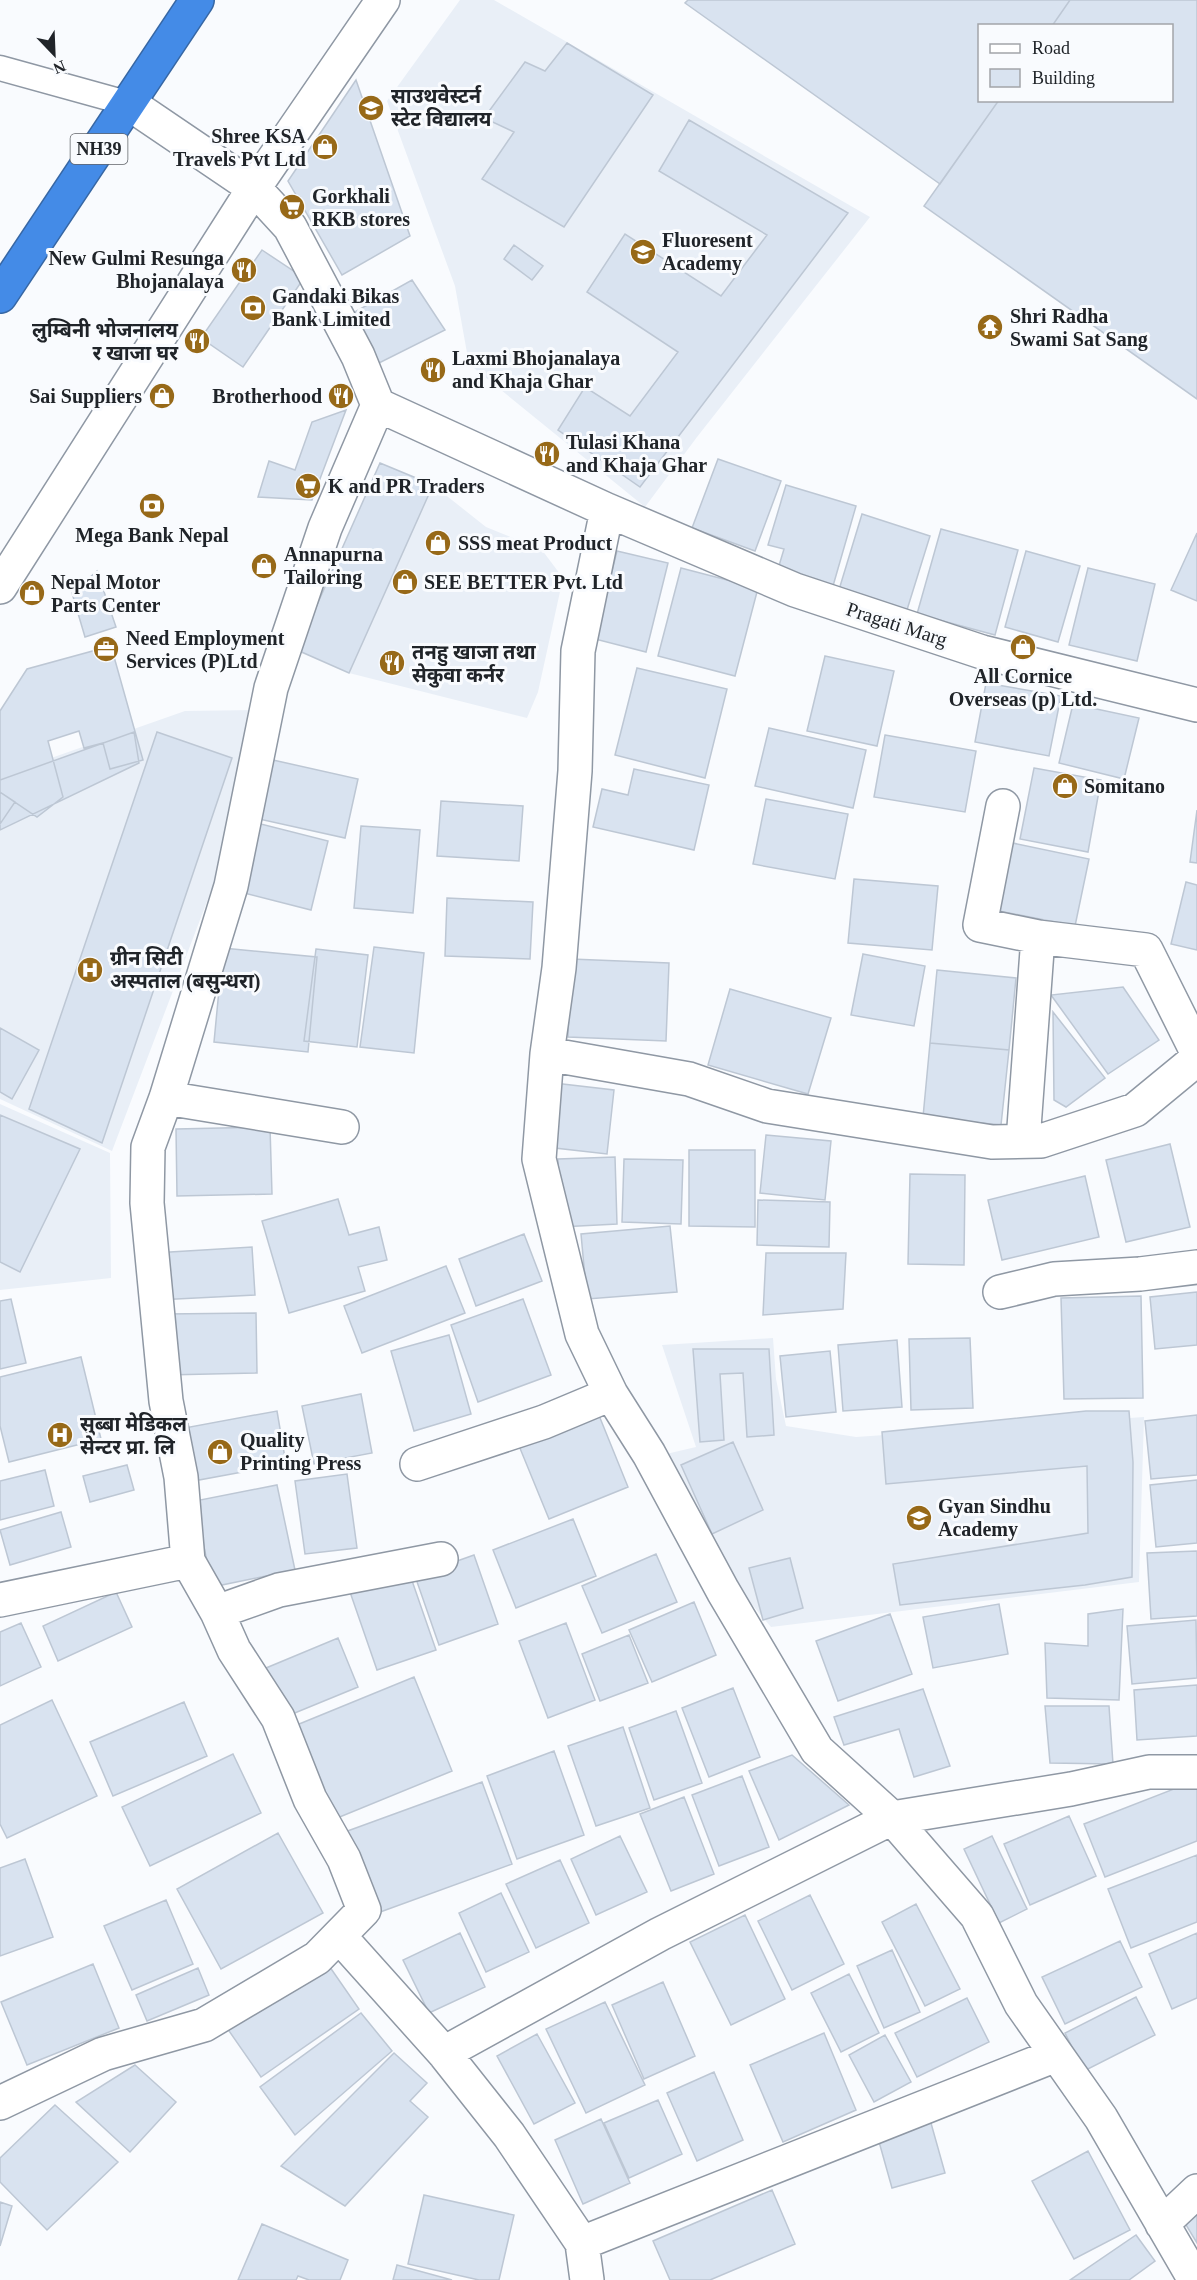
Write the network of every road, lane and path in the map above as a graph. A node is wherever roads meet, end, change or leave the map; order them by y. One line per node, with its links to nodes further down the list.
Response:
1 (197, 0): 4 (highway, NH39)
2 (383, 0): 5 (street)
3 (0, 68): 4 (lane)
4 (129, 104): 5 (street); 6 (highway, NH39)
5 (254, 188): 7 (street); 9 (street)
6 (0, 296)
7 (378, 405): 8 (street, Pragati Marg); 16 (street)
8 (607, 510): 10 (street, Pragati Marg); 14 (street)
9 (0, 587)
10 (1197, 705)
11 (1003, 806): 12 (street)
12 (1038, 937): 13 (street); 18 (street)
13 (1197, 1052)
14 (547, 1054): 18 (street); 21 (street)
15 (1197, 1059): 18 (street)
16 (166, 1098): 17 (street); 24 (street)
17 (342, 1126)
18 (1023, 1141)
19 (1197, 1267): 20 (street)
20 (1000, 1292)
21 (611, 1394): 22 (street); 28 (street)
22 (417, 1464)
23 (441, 1559): 26 (street)
24 (188, 1561): 25 (street); 26 (street)
25 (0, 1599)
26 (217, 1612): 29 (street)
27 (1197, 1772): 28 (street)
28 (892, 1818): 30 (street); 31 (street)
29 (340, 1938): 30 (street); 32 (street)
30 (444, 2052): 35 (street)
31 (1056, 2055): 34 (street); 35 (street)
32 (0, 2103)
33 (1197, 2191): 34 (street)
34 (1162, 2224): 37 (street)
35 (582, 2242): 36 (street)
36 (587, 2280)
37 (1194, 2280)

